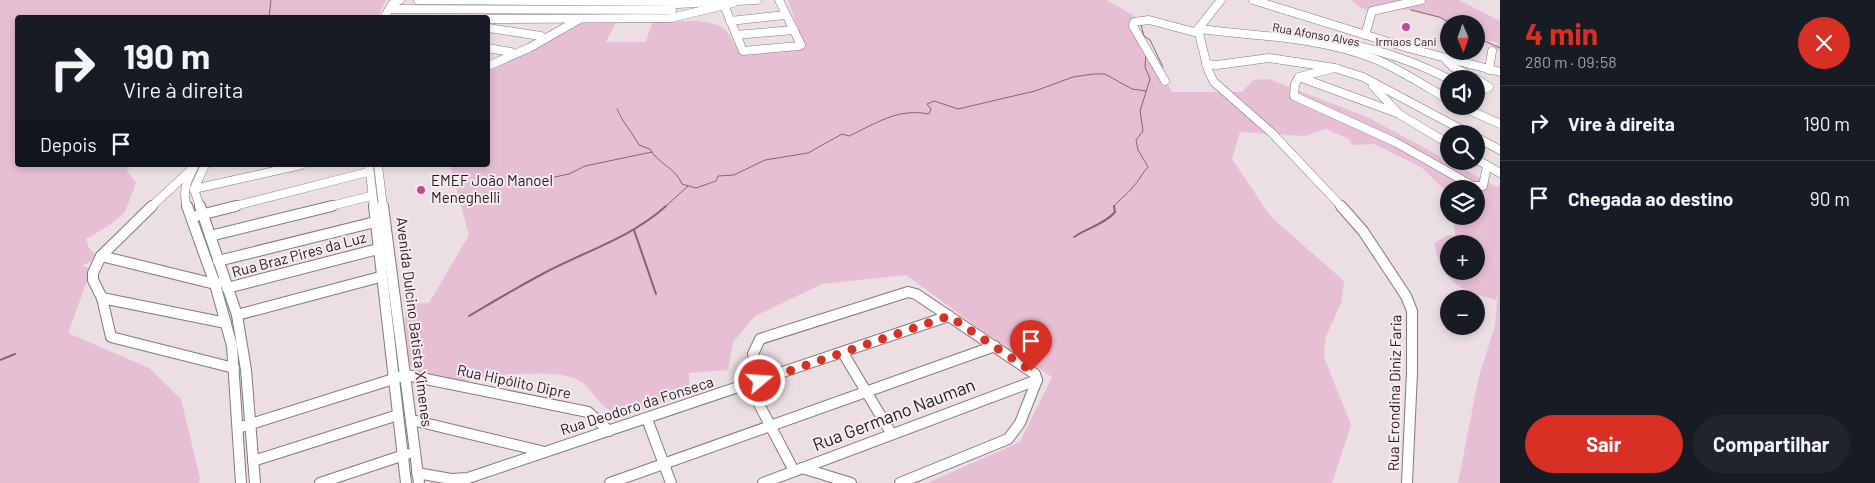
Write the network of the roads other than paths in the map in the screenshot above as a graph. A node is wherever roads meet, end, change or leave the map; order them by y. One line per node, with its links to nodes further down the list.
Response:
1 (400, 0): 16 (street)
2 (418, 0): 8 (street)
3 (757, 0): 15 (street)
4 (779, 0): 23 (street)
5 (1221, 0): 35 (street)
6 (1253, 0): 37 (street)
7 (1421, 0): 37 (street)
8 (456, 1): 9 (street); 17 (street)
9 (499, 1): 10 (street); 18 (street)
10 (546, 1): 11 (street); 19 (street)
11 (590, 1): 12 (street); 20 (street)
12 (634, 1): 13 (street); 21 (street)
13 (677, 2): 14 (street); 22 (street)
14 (723, 3): 15 (street); 27 (street); 32 (street)
15 (733, 3)
16 (391, 7): 17 (street); 24 (street)
17 (452, 10): 18 (street); 25 (street)
18 (496, 10): 19 (street); 28 (street)
19 (542, 10): 20 (street); 29 (street)
20 (587, 10): 21 (street); 31 (street)
21 (632, 10): 22 (street); 26 (street)
22 (672, 10): 27 (street)
23 (785, 14): 32 (street); 34 (street)
24 (386, 15)
25 (450, 15)
26 (630, 18): 27 (street); 31 (street)
27 (659, 18)
28 (490, 19): 29 (street)
29 (539, 19): 30 (street)
30 (569, 19): 31 (street); 38 (street)
31 (582, 19): 48 (street)
32 (730, 20): 36 (street)
33 (490, 28): 38 (street)
34 (794, 30): 36 (street); 36 (street)
35 (1198, 31): 47 (street, Rua Erondina Diniz Faria); 56 (street, Rua Afonso Alves); 57 (street, Rua Afonso Alves)
36 (736, 35)
37 (1365, 35): 43 (street)
38 (541, 36): 42 (street)
39 (1293, 37): 53 (street)
40 (490, 48): 42 (street)
41 (1492, 51): 51 (street)
42 (511, 52): 46 (street)
43 (1440, 57)
44 (1447, 60): 50 (street)
45 (1450, 60): 51 (street)
46 (490, 61)
47 (1206, 64): 49 (street); 123 (street, Rua Erondina Diniz Faria)
48 (490, 65)
49 (1335, 68): 54 (street); 55 (street)
50 (1459, 70)
51 (1489, 70): 52 (street)
52 (1500, 72)
53 (1440, 75)
54 (1299, 77): 58 (street); 66 (street)
55 (1363, 77): 58 (street); 61 (street)
56 (1165, 80)
57 (1440, 95)
58 (1399, 114): 62 (street)
59 (1480, 115): 60 (street)
60 (1500, 124)
61 (1453, 125)
62 (1440, 139)
63 (1485, 142): 64 (street)
64 (1500, 150)
65 (1485, 164): 66 (street)
66 (1488, 166): 73 (street)
67 (194, 167): 81 (street)
68 (195, 167): 77 (street)
69 (204, 167): 74 (street)
70 (292, 167): 74 (street)
71 (378, 167): 94 (street, Avenida Dulcino Batista Ximenes)
72 (368, 169): 75 (street, Avenida Dulcino Batista Ximenes); 76 (street)
73 (1500, 173)
74 (194, 189): 76 (street)
75 (371, 196): 78 (street, Avenida Dulcino Batista Ximenes); 79 (street)
76 (201, 213): 77 (street); 79 (street)
77 (190, 219): 84 (street)
78 (376, 222): 80 (street, Avenida Dulcino Batista Ximenes); 82 (street)
79 (210, 236): 82 (street)
80 (378, 249): 83 (street, Avenida Dulcino Batista Ximenes); 84 (street, Rua Braz Pires da Luz)
81 (101, 256): 84 (street); 85 (street)
82 (218, 260): 84 (street)
83 (380, 277): 86 (street); 95 (street, Avenida Dulcino Batista Ximenes)
84 (222, 284): 86 (street); 88 (street)
85 (102, 298): 88 (street); 93 (street)
86 (237, 316): 89 (street)
87 (949, 316): 91 (street); 92 (street, Rua Deodoro da Fonseca); 97 (street)
88 (226, 323): 90 (street)
89 (242, 343): 90 (street); 102 (street)
90 (232, 346): 93 (street)
91 (995, 346): 96 (street); 98 (street)
92 (843, 353): 97 (street, Rua Deodoro da Fonseca); 98 (street)
93 (234, 368): 104 (street)
94 (406, 375): 95 (street); 101 (street, Avenida Dulcino Batista Ximenes); 105 (street, Rua Hipólito Dipre)
95 (395, 378): 99 (street, Avenida Dulcino Batista Ximenes); 102 (street)
96 (1037, 380): 106 (street, Rua Germano Nauman); 122 (street)
97 (755, 383): 100 (street, Rua Deodoro da Fonseca); 103 (street)
98 (866, 392): 103 (street); 106 (street)
99 (398, 415): 109 (street, Avenida Dulcino Batista Ximenes); 110 (street)
100 (647, 419): 105 (street, Rua Deodoro da Fonseca); 111 (street)
101 (412, 420): 107 (street, Avenida Dulcino Batista Ximenes); 108 (street)
102 (250, 423): 104 (street); 110 (street)
103 (770, 426): 111 (street); 112 (street)
104 (238, 428): 114 (street)
105 (610, 431): 108 (street, Rua Deodoro da Fonseca)
106 (891, 433): 112 (street, Rua Germano Nauman)
107 (415, 452): 109 (street); 113 (street, Avenida Dulcino Batista Ximenes)
108 (545, 452): 113 (street, Rua Deodoro da Fonseca)
109 (403, 455): 116 (street); 117 (street, Avenida Dulcino Batista Ximenes)
110 (253, 461): 115 (street)
111 (664, 464): 118 (street); 119 (street)
112 (798, 470): 120 (street, Rua Germano Nauman); 121 (street)
113 (418, 478)
114 (242, 483)
115 (255, 483)
116 (320, 483)
117 (406, 483)
118 (610, 483)
119 (671, 483)
120 (764, 483)
121 (850, 483)
122 (900, 483)
123 (1407, 483)

